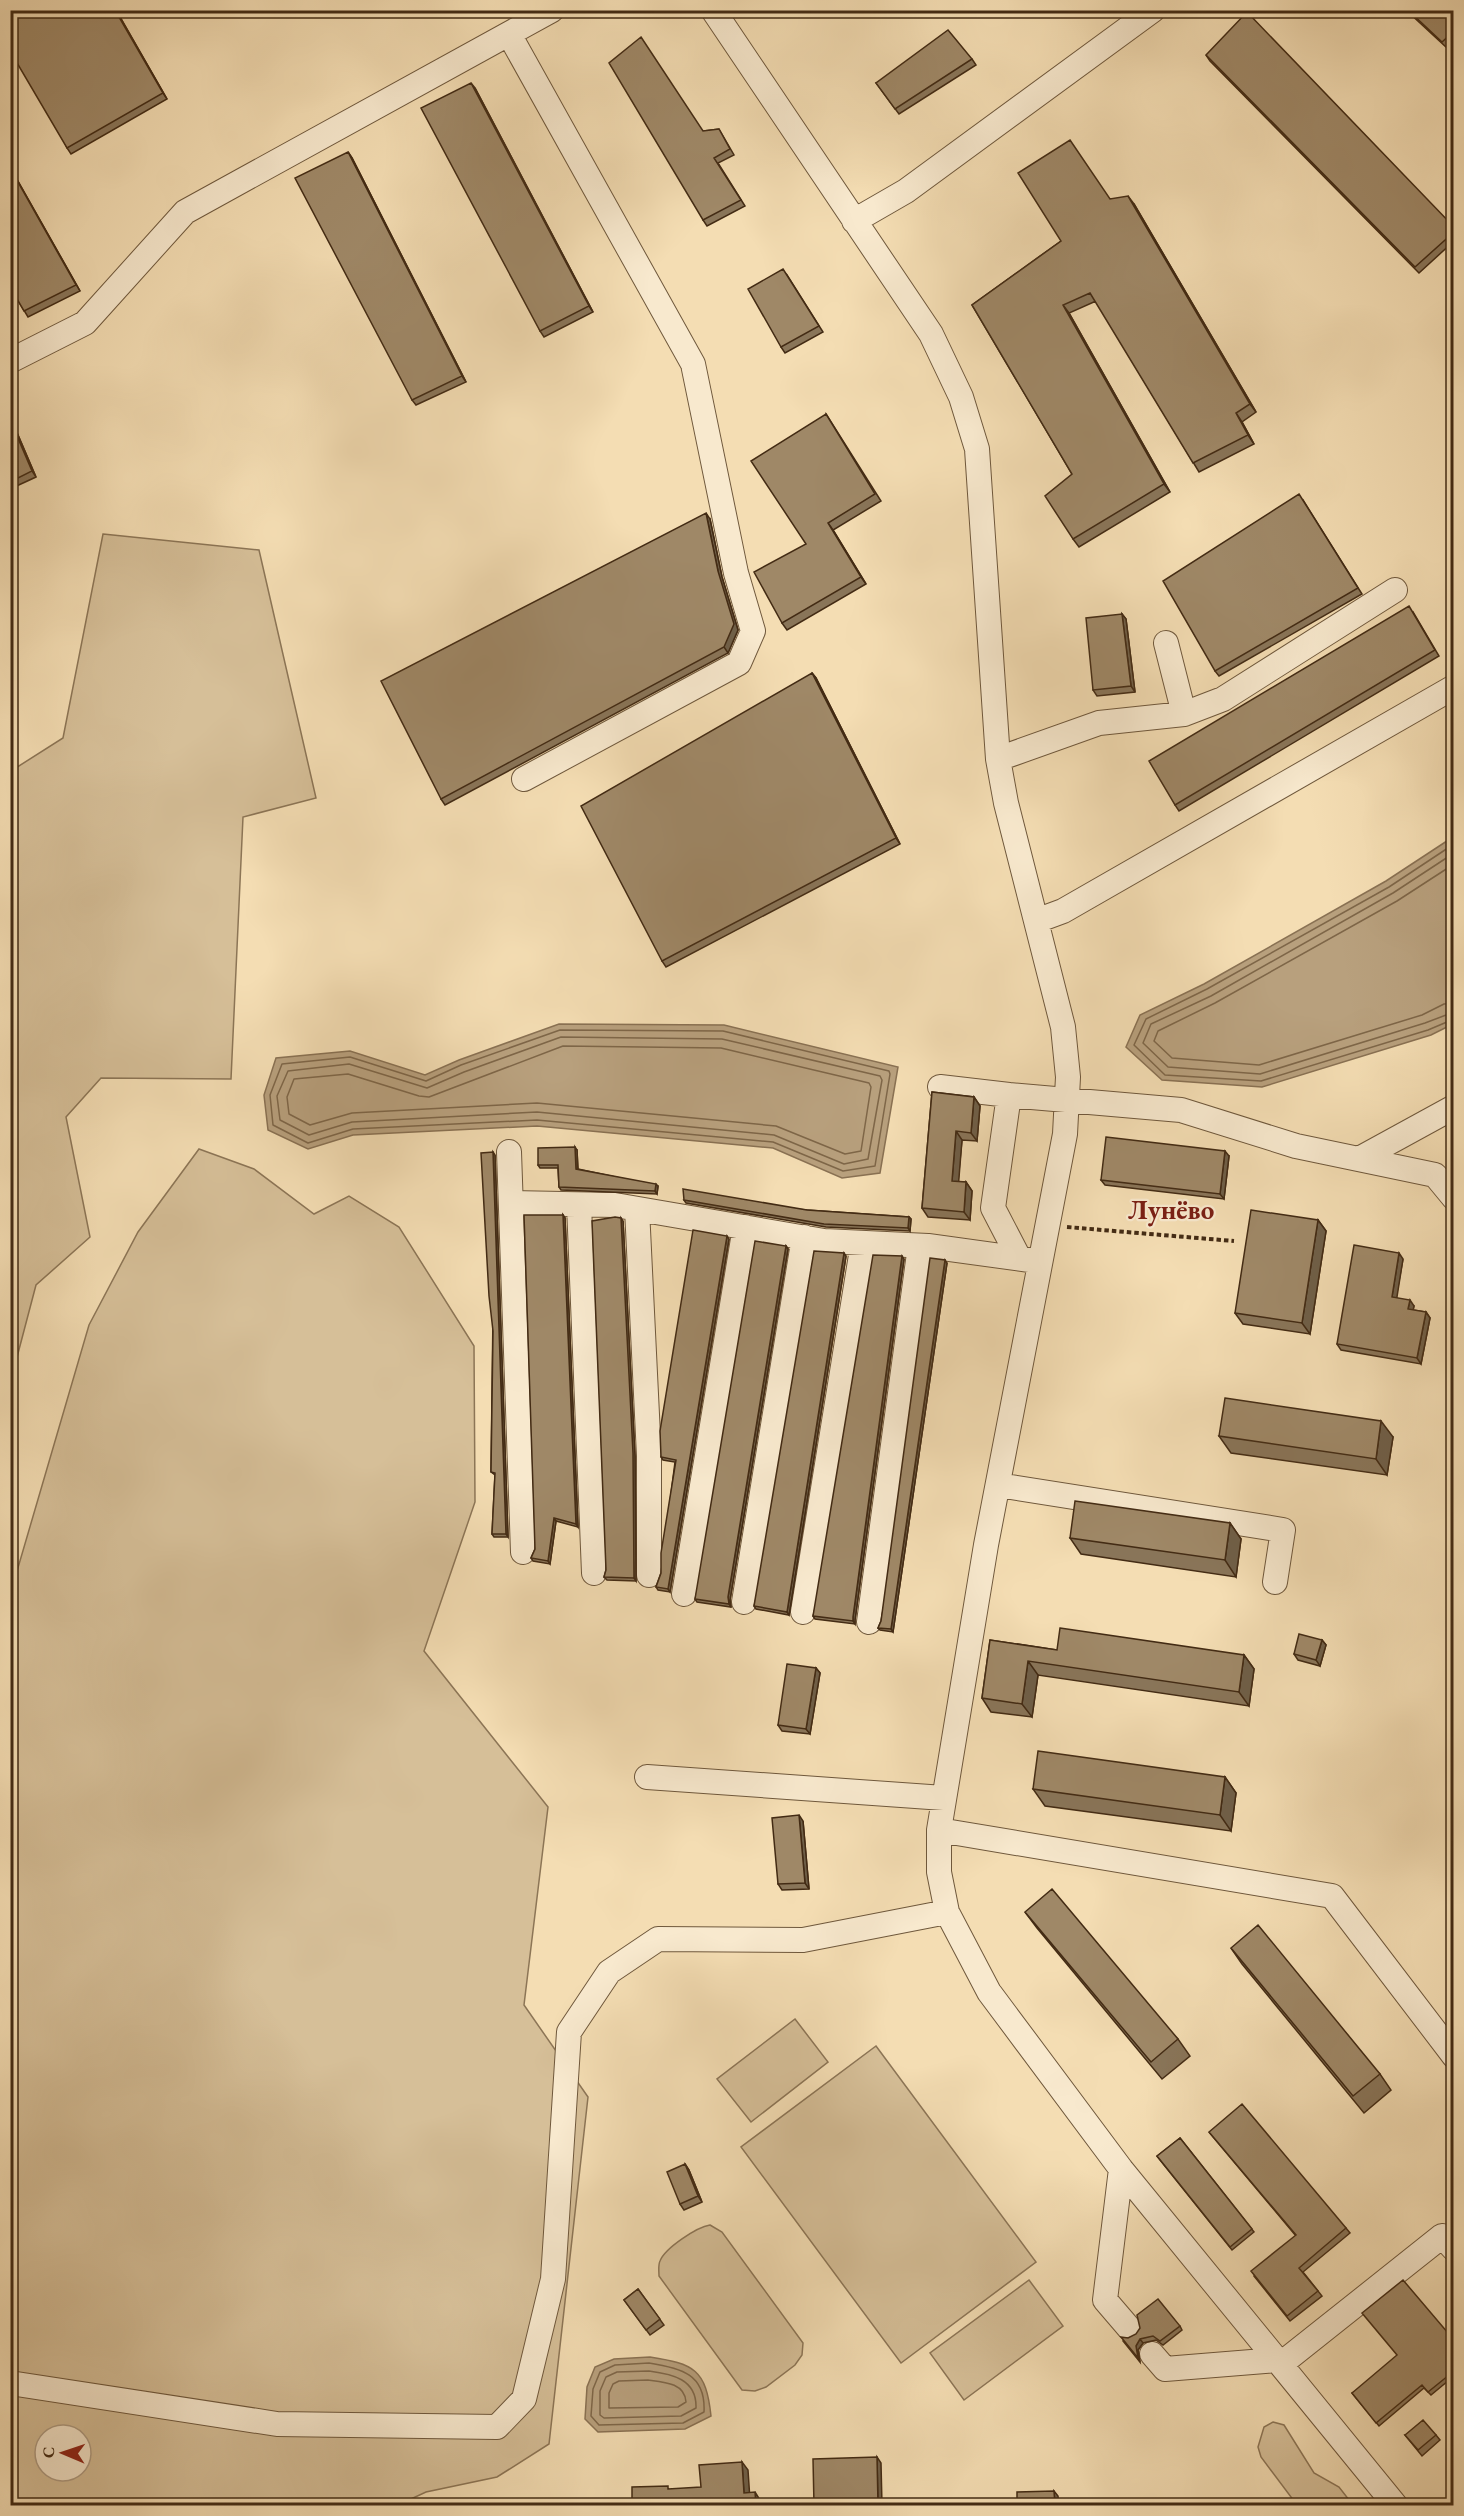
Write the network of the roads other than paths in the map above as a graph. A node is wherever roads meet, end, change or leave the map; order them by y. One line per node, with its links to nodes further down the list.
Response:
1 (552, 10): 4 (street)
2 (713, 10): 5 (street)
3 (1153, 10): 5 (street)
4 (509, 34): 6 (street); 12 (street)
5 (854, 221): 11 (street)
6 (10, 361)
7 (1395, 590): 10 (street)
8 (1166, 643): 10 (street)
9 (1454, 687): 13 (street)
10 (1184, 714): 11 (street)
11 (998, 759): 13 (street)
12 (524, 779)
13 (1036, 921): 16 (street)
14 (940, 1087): 15 (street)
15 (1009, 1095): 16 (street); 29 (street)
16 (1066, 1102): 19 (street); 29 (street)
17 (1454, 1107): 19 (street)
18 (509, 1152): 22 (street)
19 (1359, 1159): 20 (street)
20 (1444, 1176): 21 (street)
21 (1454, 1198)
22 (511, 1203): 23 (street); 31 (street)
23 (579, 1205): 24 (street); 32 (street)
24 (638, 1209): 25 (street); 33 (street)
25 (745, 1227): 26 (street); 35 (street)
26 (804, 1237): 27 (street); 36 (street)
27 (863, 1243): 28 (street); 37 (street)
28 (920, 1246): 29 (street); 38 (street)
29 (1030, 1260): 30 (street)
30 (998, 1485): 34 (street); 40 (street)
31 (523, 1552)
32 (594, 1573)
33 (650, 1575)
34 (1275, 1582)
35 (684, 1594)
36 (744, 1602)
37 (803, 1612)
38 (869, 1622)
39 (647, 1777): 40 (street)
40 (945, 1798): 41 (street)
41 (939, 1830): 42 (street); 43 (street)
42 (947, 1912): 44 (street); 49 (street)
43 (1454, 2056)
44 (1121, 2169): 46 (street); 48 (street)
45 (1454, 2249): 48 (street)
46 (1130, 2328)
47 (1152, 2354): 48 (street)
48 (1279, 2362): 50 (street)
49 (10, 2383)
50 (1396, 2505)

